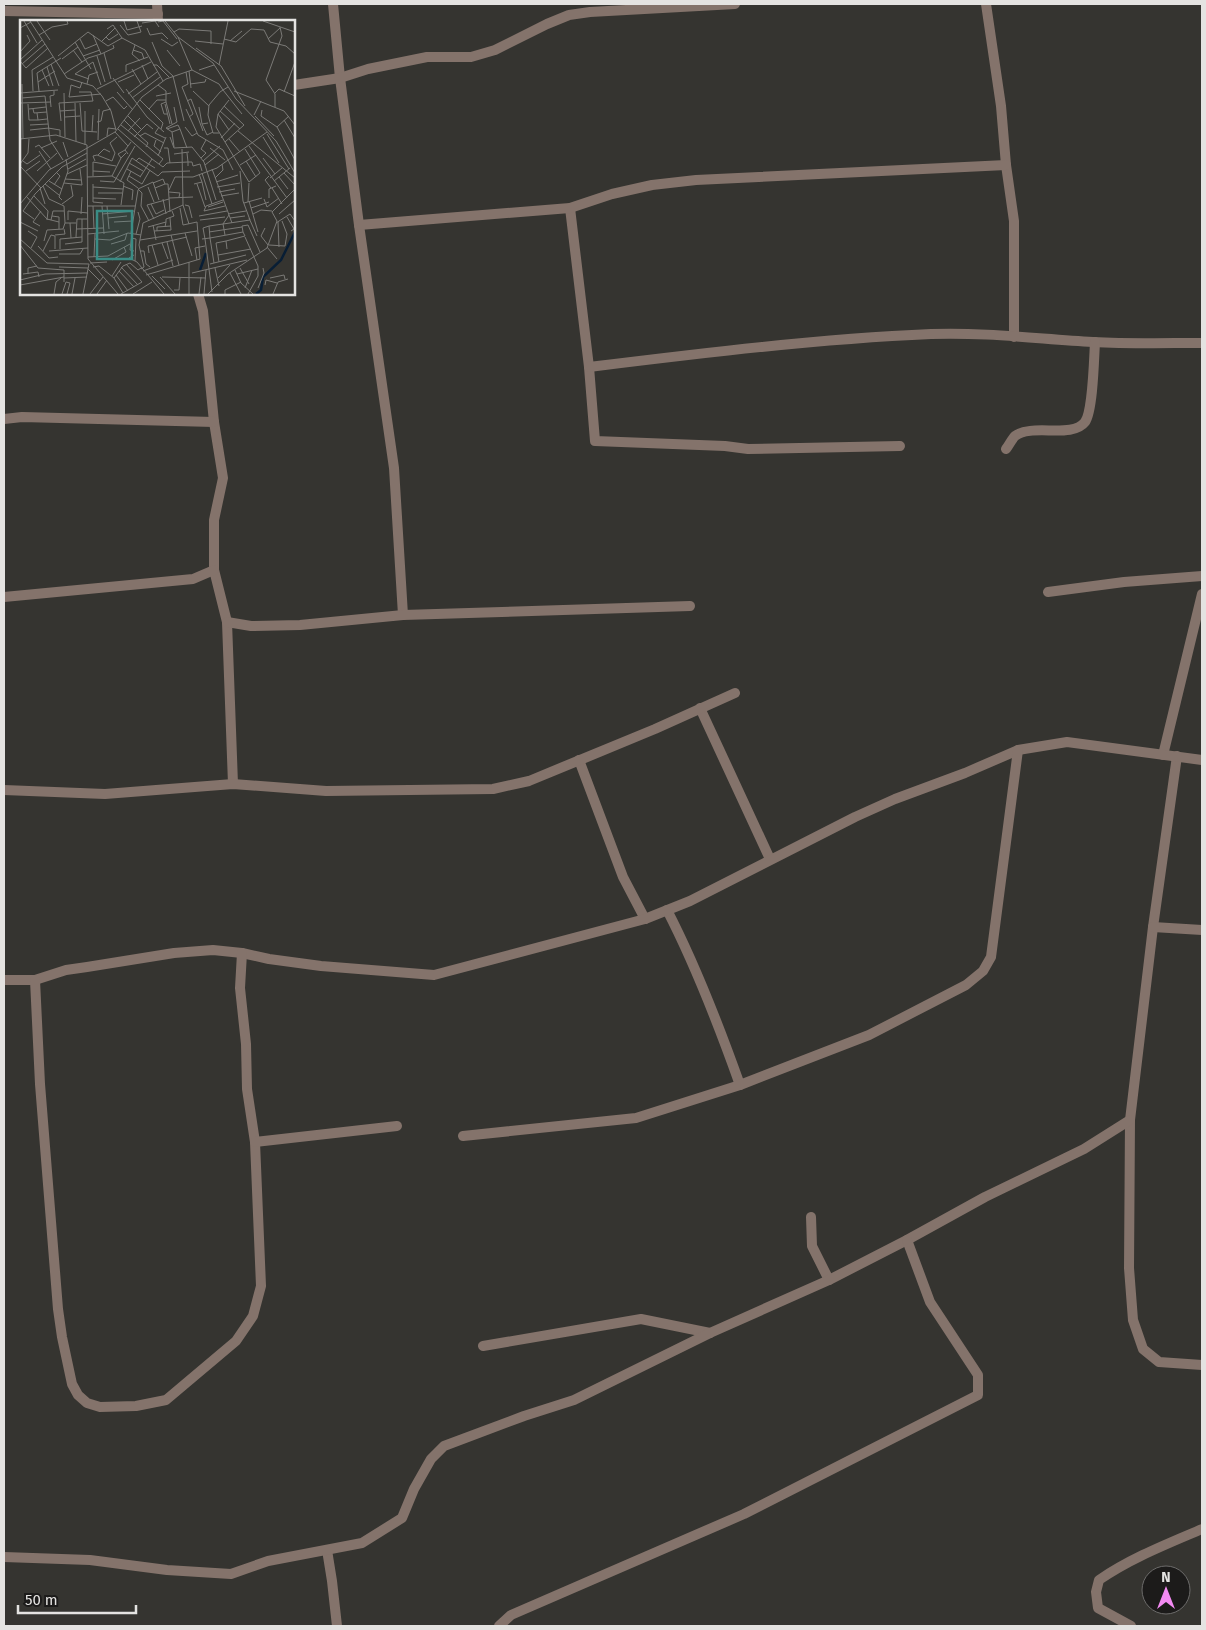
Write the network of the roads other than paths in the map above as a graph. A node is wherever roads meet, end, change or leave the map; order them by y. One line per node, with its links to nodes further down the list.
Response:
1 (333, 4): 6 (street)
2 (735, 4): 6 (street)
3 (986, 4): 8 (street)
4 (4, 11): 5 (street)
5 (158, 13)
6 (340, 78): 7 (street); 10 (street)
7 (295, 84)
8 (1006, 164): 9 (street); 12 (street)
9 (570, 208): 10 (street); 15 (street)
10 (359, 225): 26 (street)
11 (198, 295): 17 (street)
12 (1014, 337): 13 (street); 15 (street)
13 (1095, 342): 14 (street); 19 (street)
14 (1202, 343)
15 (589, 367): 18 (street)
16 (4, 418): 17 (street)
17 (214, 422): 20 (street)
18 (900, 446)
19 (1006, 449)
20 (214, 570): 24 (street); 27 (street)
21 (1202, 576): 22 (street)
22 (1048, 592)
23 (1202, 594): 31 (street)
24 (4, 596)
25 (690, 606): 26 (street)
26 (403, 616): 27 (street)
27 (227, 622): 35 (street)
28 (735, 693): 29 (street)
29 (700, 708): 33 (street); 37 (street)
30 (1018, 750): 31 (street); 37 (street); 45 (street)
31 (1163, 755): 32 (street)
32 (1178, 756): 34 (street); 40 (street)
33 (579, 760): 35 (street); 39 (street)
34 (1202, 760)
35 (233, 784): 36 (street)
36 (4, 790)
37 (770, 859): 38 (street)
38 (667, 910): 39 (street); 45 (street)
39 (645, 919): 42 (street)
40 (1153, 927): 41 (street); 46 (street)
41 (1202, 930)
42 (242, 953): 44 (street); 49 (street)
43 (4, 980): 44 (street)
44 (35, 980): 49 (street)
45 (740, 1085): 48 (street)
46 (1130, 1120): 51 (street); 55 (street)
47 (396, 1126): 49 (street)
48 (463, 1136)
49 (255, 1142)
50 (811, 1217): 52 (street)
51 (907, 1240): 52 (street); 60 (street)
52 (829, 1280): 53 (street)
53 (710, 1333): 54 (street); 57 (street)
54 (483, 1346)
55 (1202, 1365)
56 (1202, 1529): 61 (street)
57 (327, 1550): 58 (street); 59 (street)
58 (4, 1557)
59 (337, 1626)
60 (499, 1626)
61 (1131, 1626)

